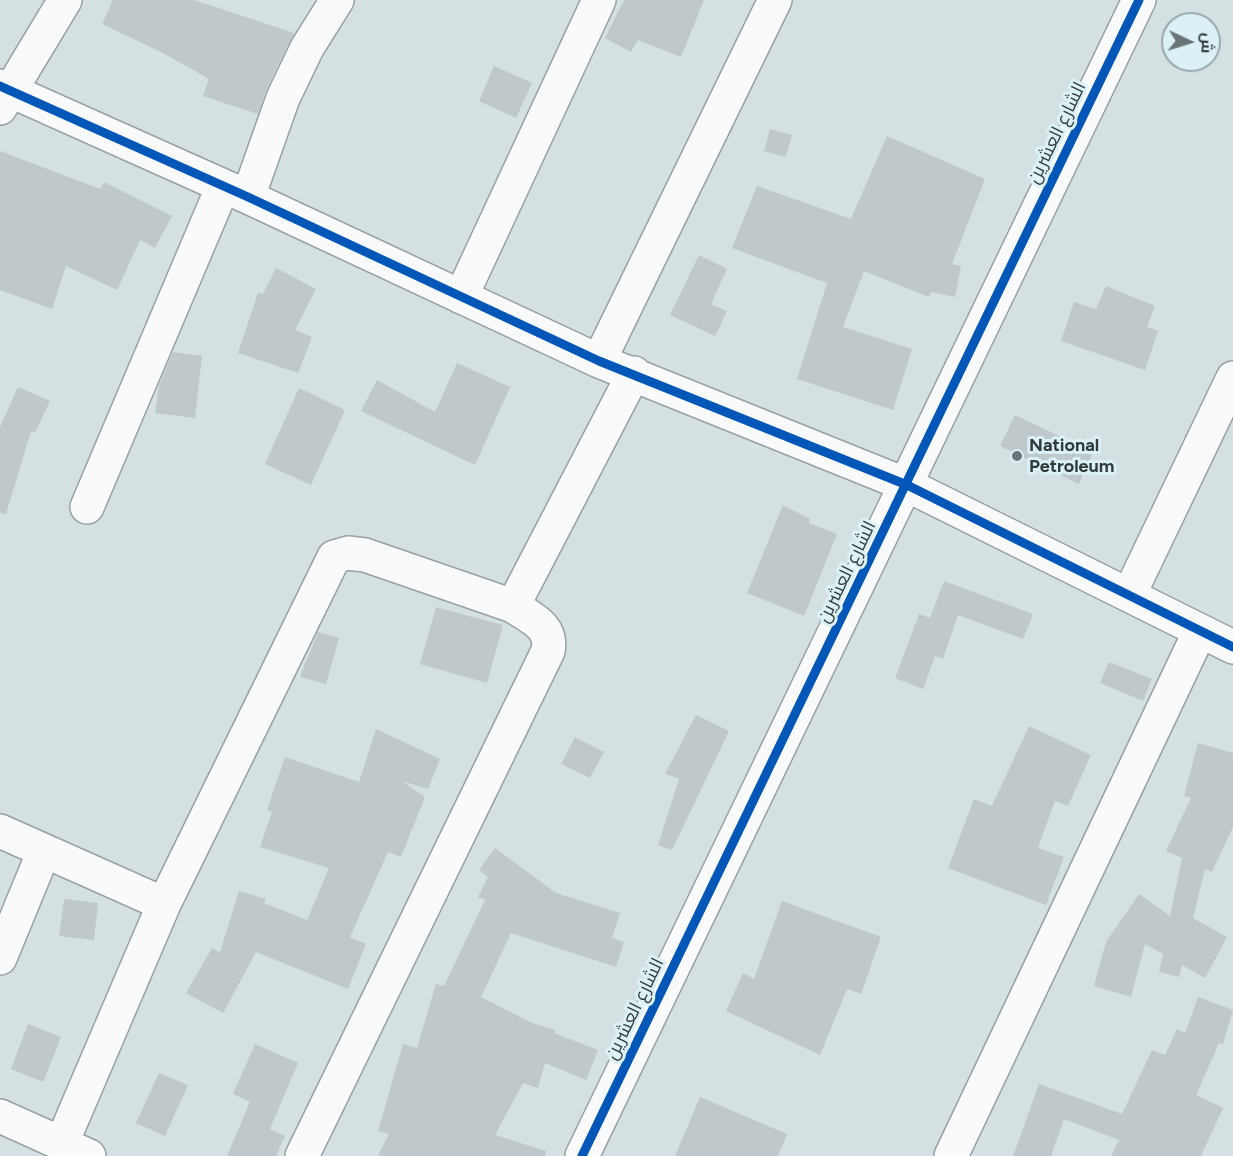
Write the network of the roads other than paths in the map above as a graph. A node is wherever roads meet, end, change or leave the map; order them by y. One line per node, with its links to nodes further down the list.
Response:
1 (64, 0): 6 (street)
2 (337, 0): 7 (street)
3 (599, 0): 8 (street)
4 (775, 0): 9 (street)
5 (1139, 0): 12 (street, الشارع العشرين)
6 (3, 95): 7 (street)
7 (236, 191): 8 (street); 13 (street)
8 (461, 297): 9 (street)
9 (600, 361): 10 (street)
10 (634, 373): 12 (street); 15 (street)
11 (1233, 378): 14 (street)
12 (908, 485): 14 (street); 25 (street, الشارع العشرين)
13 (87, 507)
14 (1129, 595): 16 (street)
15 (513, 606): 20 (street); 24 (street)
16 (1200, 631): 17 (street); 26 (street)
17 (1233, 647)
18 (0, 831): 19 (street)
19 (44, 851): 20 (street); 21 (street)
20 (164, 904): 23 (street)
21 (0, 958)
22 (0, 1116): 23 (street)
23 (75, 1151)
24 (303, 1156)
25 (582, 1156)
26 (951, 1156)

